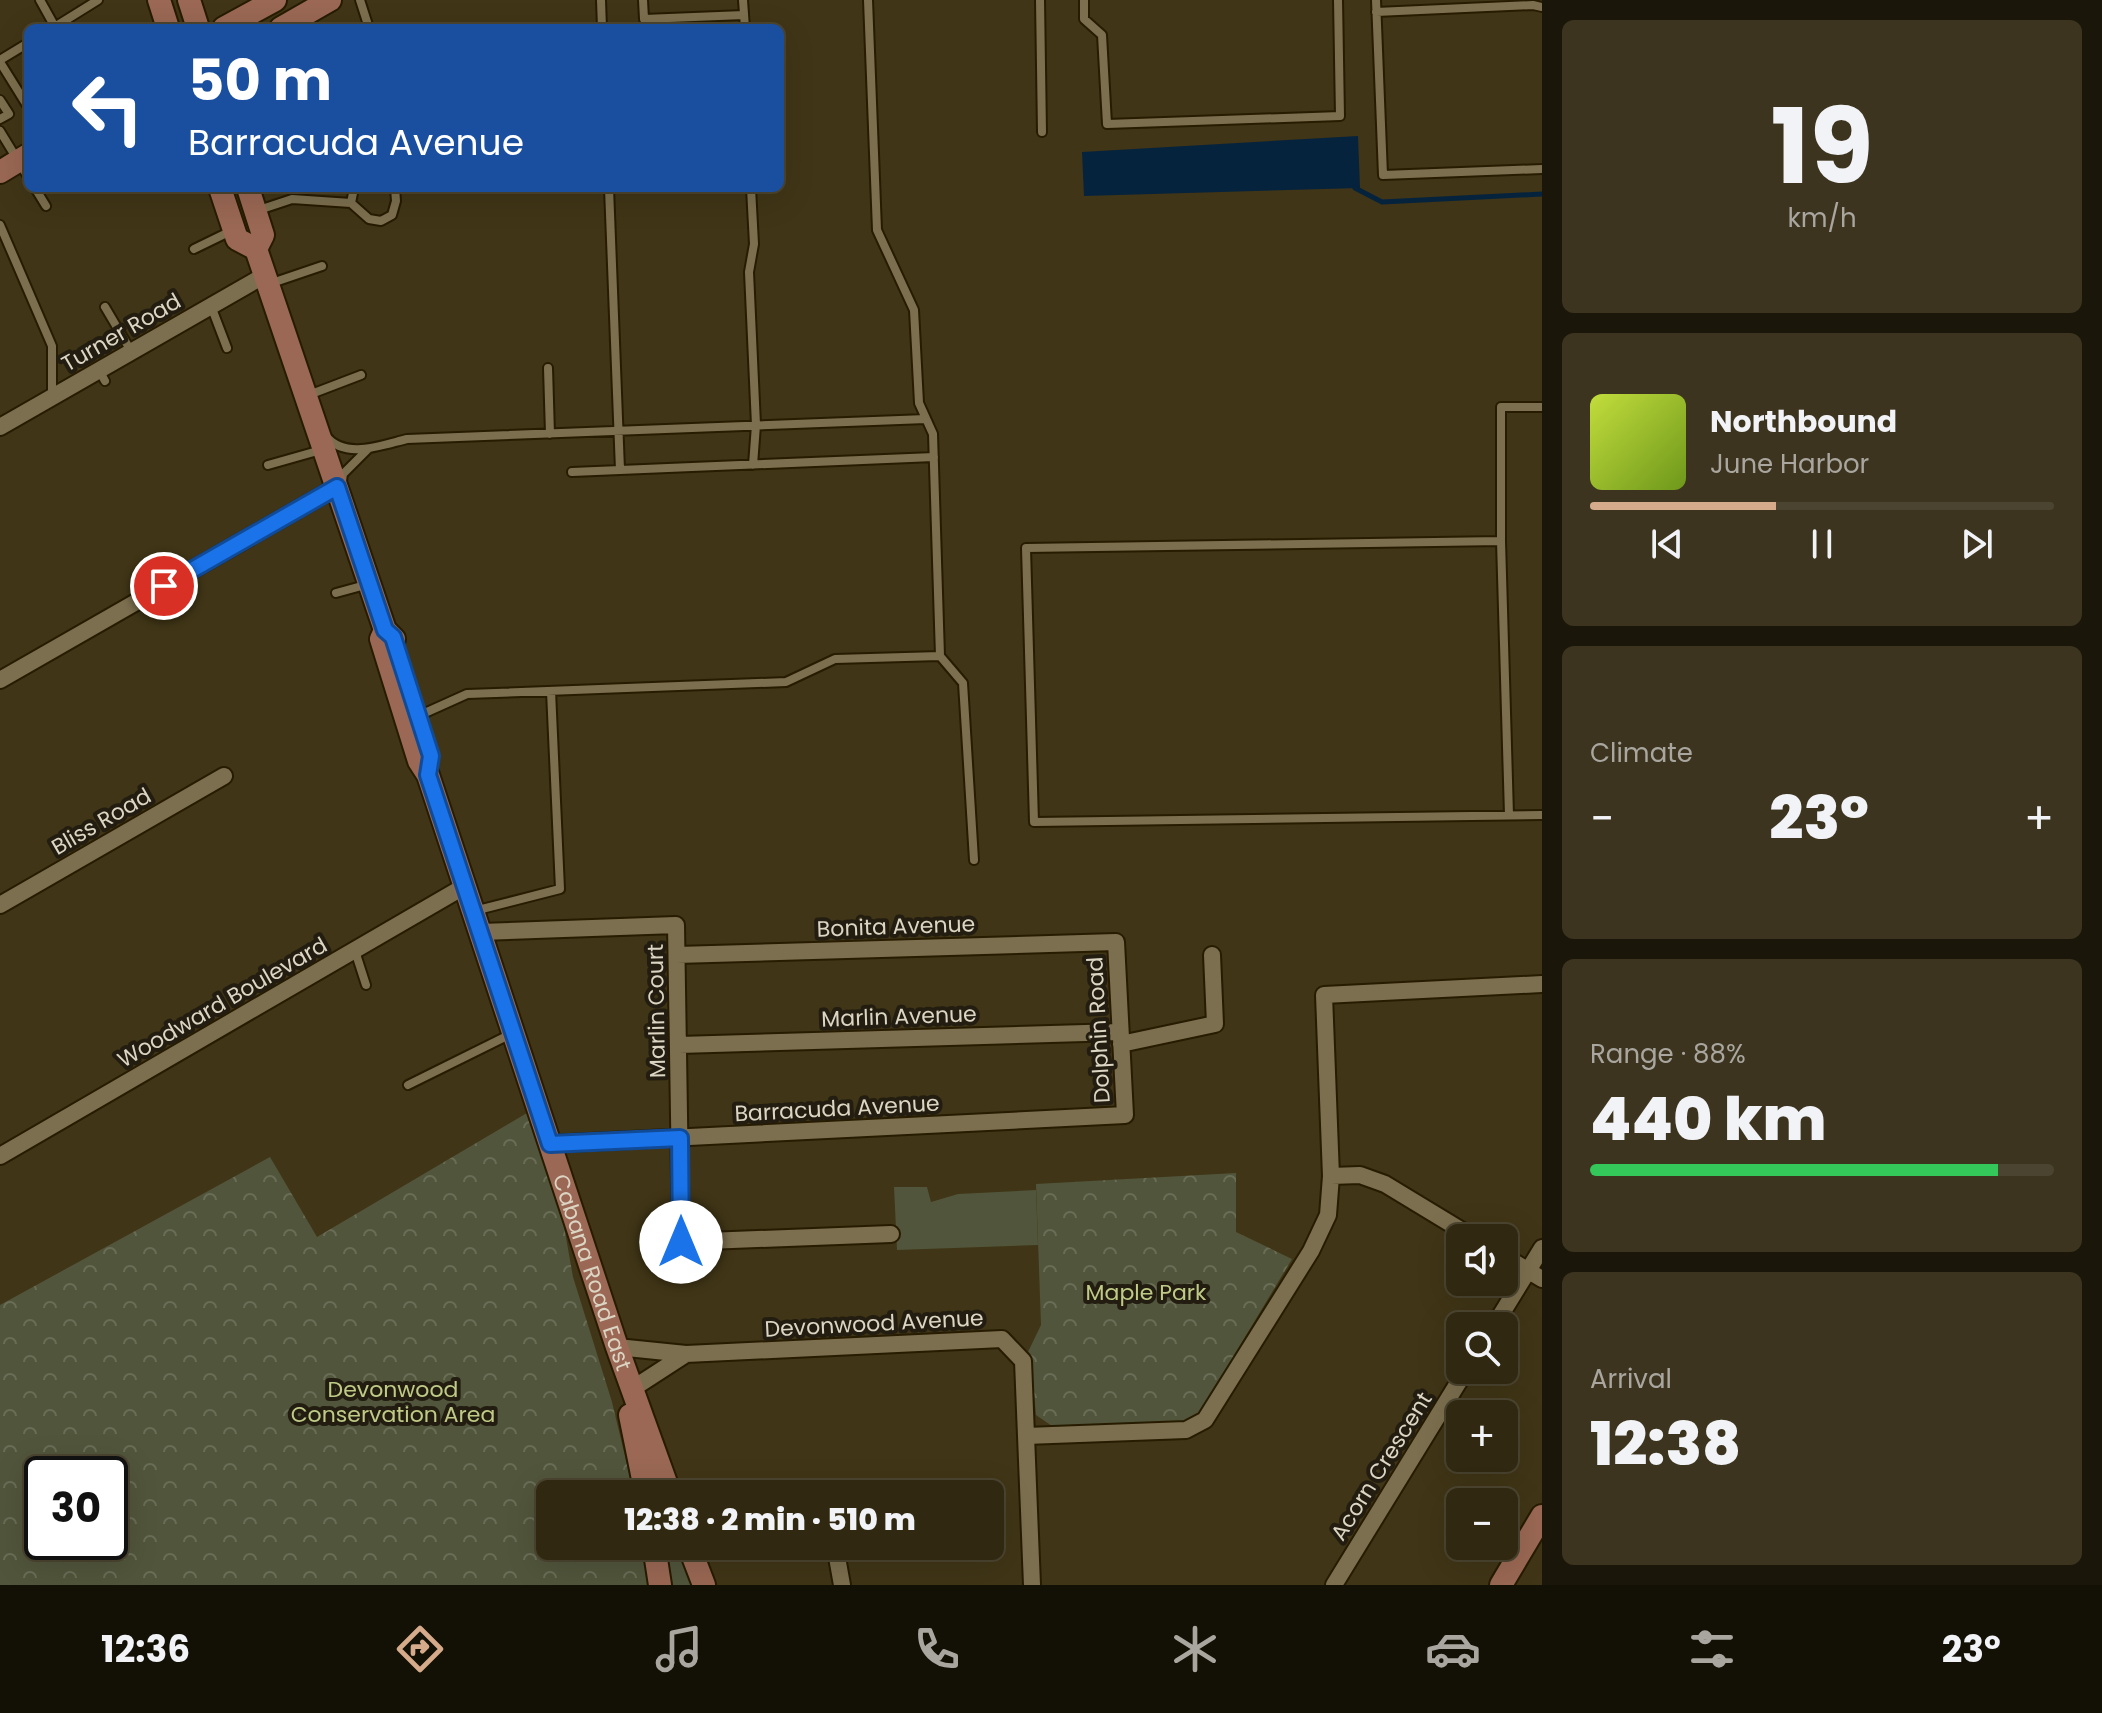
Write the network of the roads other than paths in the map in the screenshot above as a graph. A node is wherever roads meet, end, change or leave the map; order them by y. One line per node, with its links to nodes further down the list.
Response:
1 (40, 0): 19 (lane)
2 (98, 0): 20 (lane)
3 (159, 0): 21 (main road)
4 (189, 0): 22 (main road)
5 (275, 0): 23 (main road)
6 (330, 0): 24 (main road)
7 (360, 0): 25 (lane)
8 (601, 0): 26 (lane)
9 (643, 0): 18 (lane)
10 (743, 0): 18 (lane)
11 (868, 0): 65 (lane)
12 (1040, 0): 35 (lane)
13 (1084, 0): 14 (lane)
14 (1338, 0)
15 (1376, 0): 17 (lane)
16 (1542, 7): 17 (lane)
17 (1376, 12): 37 (lane)
18 (744, 15): 27 (lane)
19 (52, 24)
20 (59, 24)
21 (167, 24)
22 (197, 24)
23 (231, 24)
24 (288, 24)
25 (368, 24)
26 (602, 24)
27 (745, 24)
28 (24, 45): 30 (lane)
29 (0, 50): 30 (lane)
30 (0, 60): 32 (lane)
31 (0, 100): 33 (lane)
32 (24, 100)
33 (0, 119)
34 (0, 131): 36 (lane)
35 (1042, 132)
36 (19, 166)
37 (1542, 169)
38 (37, 192): 48 (lane)
39 (221, 192): 51 (main road, Cabana Road East)
40 (249, 192): 49 (main road, Cabana Road East)
41 (292, 192): 46 (lane)
42 (353, 192): 47 (lane)
43 (395, 192): 47 (lane)
44 (609, 192): 69 (lane)
45 (751, 192): 67 (lane)
46 (292, 199): 47 (lane); 49 (lane)
47 (351, 203)
48 (46, 206)
49 (255, 211): 53 (main road, Cabana Road East)
50 (0, 225): 63 (lane)
51 (234, 229): 52 (lane); 53 (main road, Cabana Road East)
52 (194, 249)
53 (256, 249): 55 (main road, Cabana Road East)
54 (322, 266): 55 (lane)
55 (266, 280): 56 (street, Turner Road); 62 (main road, Cabana Road East)
56 (211, 306): 58 (lane); 59 (street, Turner Road)
57 (105, 307): 59 (lane)
58 (227, 348)
59 (132, 352): 63 (street, Turner Road)
60 (548, 368): 70 (lane)
61 (361, 375): 62 (lane)
62 (306, 396): 66 (main road, Cabana Road East)
63 (52, 397): 68 (street, Turner Road)
64 (1542, 407): 79 (lane)
65 (926, 419): 67 (lane); 73 (lane)
66 (315, 424): 71 (main road, Cabana Road East); 72 (lane)
67 (756, 425): 69 (lane); 75 (lane)
68 (0, 427)
69 (619, 431): 70 (lane); 76 (lane)
70 (550, 434): 72 (lane)
71 (324, 449): 74 (lane); 78 (main road, Cabana Road East)
72 (369, 449): 78 (lane)
73 (934, 457): 75 (lane); 82 (lane)
74 (268, 465)
75 (753, 465): 76 (lane)
76 (620, 470): 77 (lane)
77 (572, 472)
78 (338, 493): 80 (main road, Cabana Road East); 83 (street)
79 (1501, 541): 87 (lane); 87 (lane)
80 (369, 584): 81 (lane); 85 (main road, Cabana Road East)
81 (336, 593)
82 (940, 656): 84 (lane); 89 (lane)
83 (0, 680)
84 (551, 691): 85 (lane); 92 (lane)
85 (412, 718): 90 (main road, Cabana Road East)
86 (224, 776): 91 (street, Bliss Road)
87 (1509, 815): 88 (lane)
88 (1542, 815)
89 (974, 860)
90 (465, 886): 92 (main road, Cabana Road East); 94 (street, Woodward Boulevard)
91 (0, 905)
92 (477, 922): 95 (street, Marlin Court); 99 (main road, Cabana Road East)
93 (1116, 942): 95 (street, Bonita Avenue); 100 (street, Dolphin Road)
94 (355, 951): 98 (lane); 106 (street, Woodward Boulevard)
95 (677, 955): 101 (street, Marlin Court)
96 (1212, 955): 100 (street, Marlin Avenue)
97 (1542, 984): 107 (street)
98 (366, 985)
99 (513, 1032): 102 (lane); 105 (main road, Cabana Road East)
100 (1120, 1038): 101 (street, Marlin Avenue); 103 (street, Dolphin Road)
101 (679, 1045): 104 (street, Marlin Court)
102 (408, 1085)
103 (1125, 1115): 104 (street, Barracuda Avenue)
104 (680, 1138): 105 (street, Barracuda Avenue); 109 (street, Marlin Court)
105 (550, 1144): 113 (main road, Cabana Road East)
106 (0, 1156)
107 (1331, 1176): 108 (street); 117 (street)
108 (1451, 1224)
109 (891, 1234)
110 (1542, 1248): 111 (street)
111 (1535, 1275): 112 (street)
112 (1505, 1312)
113 (617, 1347): 114 (street, Devonwood Avenue); 116 (main road, Cabana Road East); 118 (main road)
114 (686, 1354): 116 (street); 117 (street, Devonwood Avenue)
115 (1457, 1384): 128 (street, Acorn Crescent)
116 (632, 1389): 119 (main road, Cabana Road East)
117 (1026, 1436): 127 (street, Devonwood Avenue)
118 (643, 1480)
119 (665, 1480)
120 (1542, 1516): 129 (main road)
121 (656, 1560): 124 (main road)
122 (694, 1560): 125 (main road)
123 (838, 1560): 126 (street)
124 (660, 1585)
125 (704, 1585)
126 (842, 1585)
127 (1032, 1585)
128 (1334, 1585)
129 (1501, 1585)

